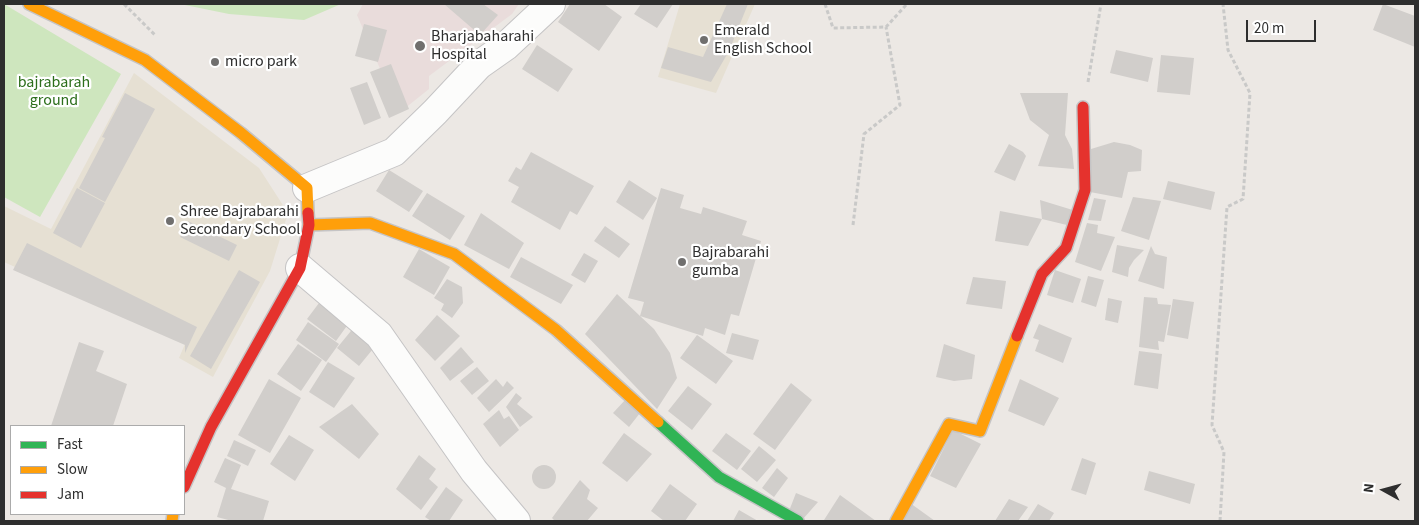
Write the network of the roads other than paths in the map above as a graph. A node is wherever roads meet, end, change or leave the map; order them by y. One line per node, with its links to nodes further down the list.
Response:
1 (28, 4): 4 (street)
2 (551, 4): 4 (street)
3 (1083, 107): 10 (street)
4 (307, 188): 5 (street)
5 (309, 225): 6 (street); 9 (street)
6 (300, 268): 7 (street); 8 (street)
7 (185, 486)
8 (516, 521)
9 (798, 521)
10 (896, 521)

